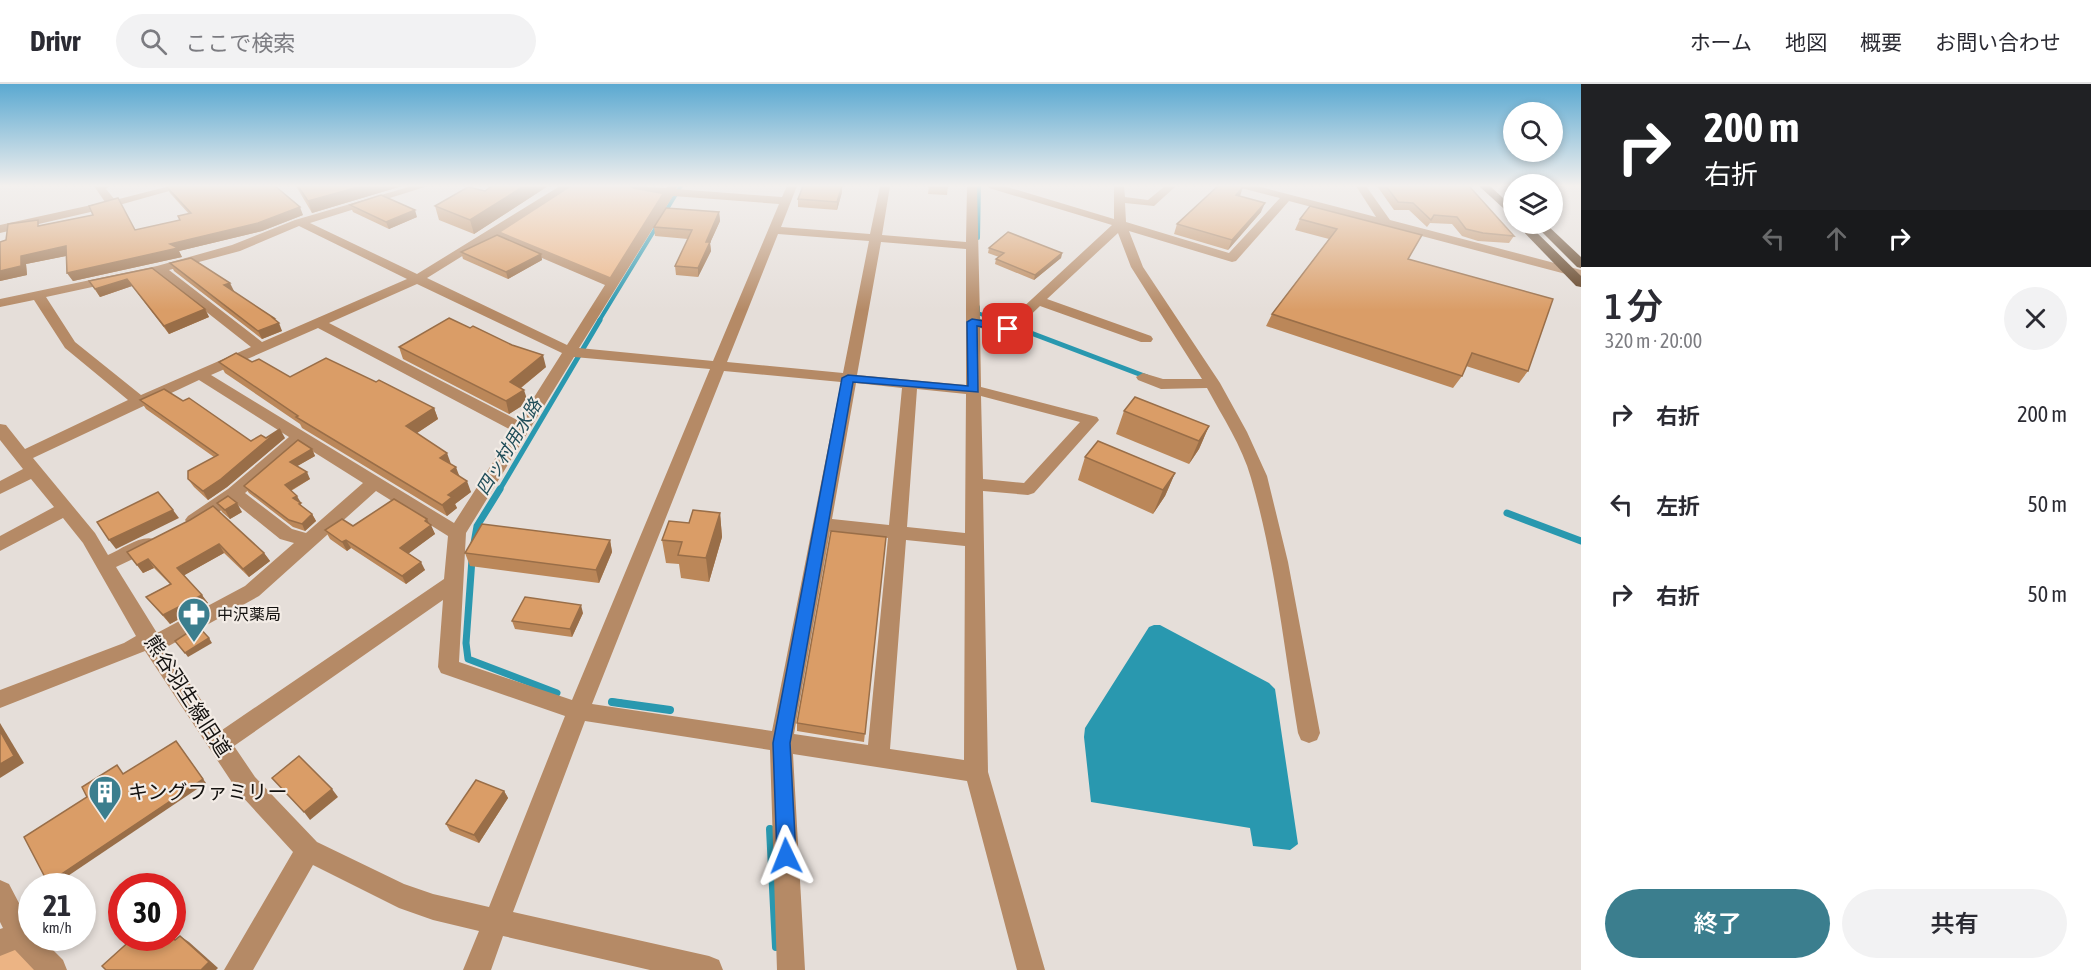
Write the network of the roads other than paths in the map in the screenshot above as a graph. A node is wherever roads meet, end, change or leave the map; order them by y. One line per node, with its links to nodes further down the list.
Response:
1 (286, 227): 19 (street)
2 (310, 227): 21 (street)
3 (501, 227): 13 (street)
4 (647, 227): 22 (street)
5 (877, 227): 16 (street)
6 (972, 227): 17 (street)
7 (1116, 227): 25 (street)
8 (1121, 227): 36 (street)
9 (1131, 227): 10 (street)
10 (1260, 227)
11 (1405, 227): 20 (street)
12 (775, 230): 16 (street); 32 (street)
13 (492, 233): 21 (street); 22 (street)
14 (1533, 234): 20 (highway)
15 (1550, 234): 18 (highway)
16 (875, 239): 17 (street); 35 (street)
17 (972, 246): 28 (street)
18 (1581, 264)
19 (159, 269): 24 (street); 30 (street)
20 (1575, 273): 23 (highway)
21 (417, 279): 27 (street); 31 (street)
22 (612, 283): 31 (street)
23 (1581, 283)
24 (38, 295): 26 (street); 39 (street)
25 (1039, 301): 28 (street); 29 (street)
26 (0, 303)
27 (317, 322): 30 (street); 40 (street)
28 (972, 322): 38 (street)
29 (1146, 339)
30 (260, 347): 33 (street)
31 (571, 352): 32 (street); 40 (street)
32 (719, 366): 35 (street); 59 (street)
33 (200, 374): 39 (street); 42 (street)
34 (1143, 377): 36 (street)
35 (848, 378): 37 (street); 49 (street)
36 (1212, 383): 60 (street)
37 (910, 385): 38 (street); 50 (street)
38 (974, 390): 45 (street); 45 (street)
39 (139, 401): 43 (street)
40 (520, 428): 51 (street)
41 (0, 429): 43 (street, 熊谷羽生線旧道)
42 (300, 436): 44 (street); 47 (street)
43 (30, 463): 46 (street); 48 (street, 熊谷羽生線旧道)
44 (374, 483): 51 (street); 52 (street)
45 (974, 484): 53 (street)
46 (0, 488)
47 (234, 493): 52 (street); 55 (street)
48 (66, 509): 54 (street); 55 (street, 熊谷羽生線旧道)
49 (822, 524): 50 (street); 61 (street)
50 (897, 532): 53 (street); 63 (street)
51 (457, 533): 56 (street)
52 (310, 540): 57 (street)
53 (975, 541): 64 (street)
54 (0, 544)
55 (104, 565): 57 (street, 熊谷羽生線旧道)
56 (453, 583): 59 (street); 62 (street)
57 (151, 642): 58 (street); 62 (street, 熊谷羽生線旧道)
58 (0, 699)
59 (578, 711): 61 (street); 67 (street)
60 (1309, 733)
61 (781, 743): 63 (street); 73 (street)
62 (219, 744): 65 (street, 熊谷羽生線旧道)
63 (878, 757): 64 (street)
64 (976, 772): 74 (street)
65 (309, 850): 67 (street, 熊谷羽生線旧道); 70 (street)
66 (0, 894): 68 (street)
67 (496, 922): 71 (street); 72 (street, 熊谷羽生線旧道)
68 (9, 938): 69 (street)
69 (53, 970)
70 (238, 970)
71 (477, 970)
72 (709, 970)
73 (791, 970)
74 (1031, 970)

